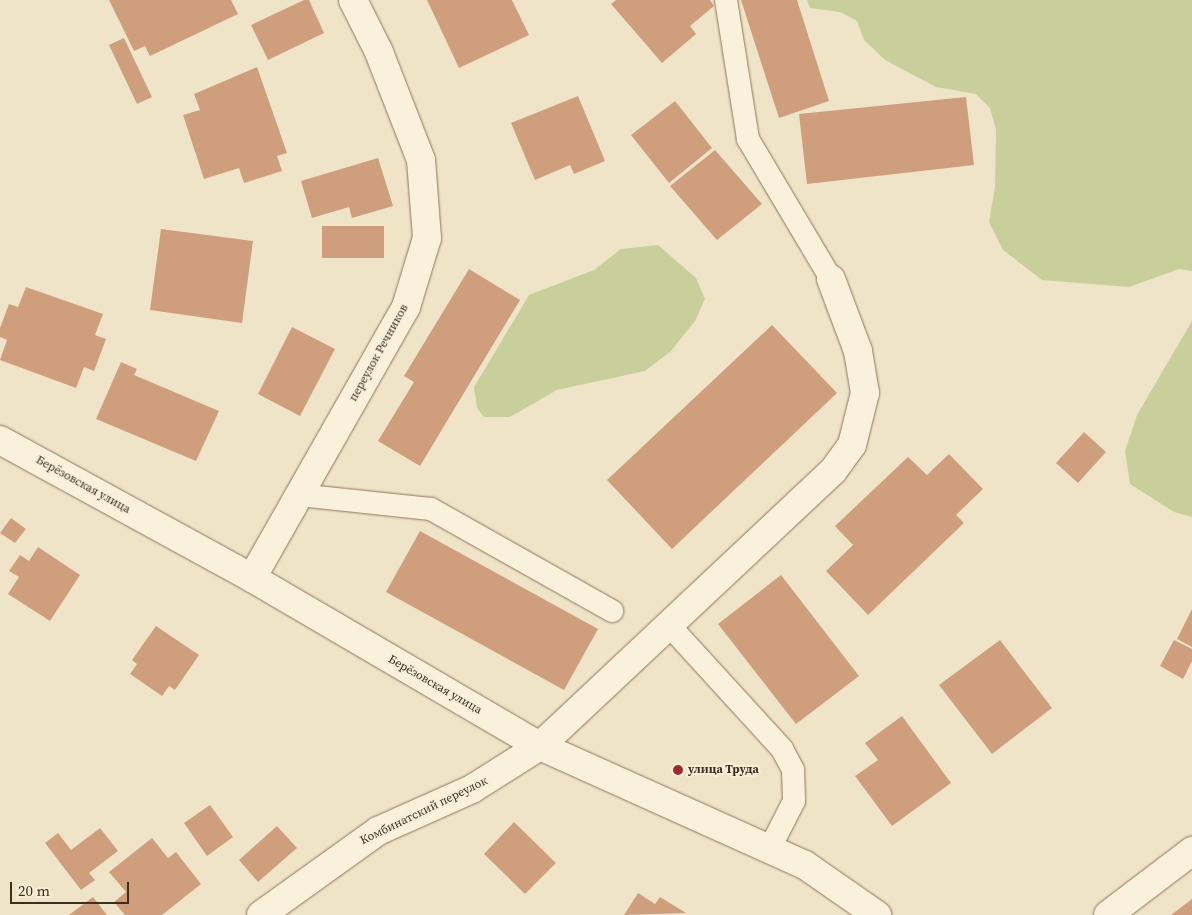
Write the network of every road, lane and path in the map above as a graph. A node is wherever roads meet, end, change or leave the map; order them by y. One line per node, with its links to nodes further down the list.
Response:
1 (353, 0): 5 (street, переулок Речников)
2 (726, 0): 3 (lane)
3 (831, 279): 8 (street, Комбинатский переулок)
4 (0, 440): 6 (street, Берёзовская улица)
5 (299, 495): 6 (street, переулок Речников); 7 (lane)
6 (252, 578): 9 (street, Берёзовская улица)
7 (612, 611)
8 (667, 623): 9 (street, Комбинатский переулок); 10 (lane)
9 (540, 746): 10 (street, Берёзовская улица); 12 (street, Комбинатский переулок)
10 (770, 848): 13 (street, Берёзовская улица)
11 (1192, 851): 14 (street)
12 (261, 915)
13 (877, 915)
14 (1108, 915)

